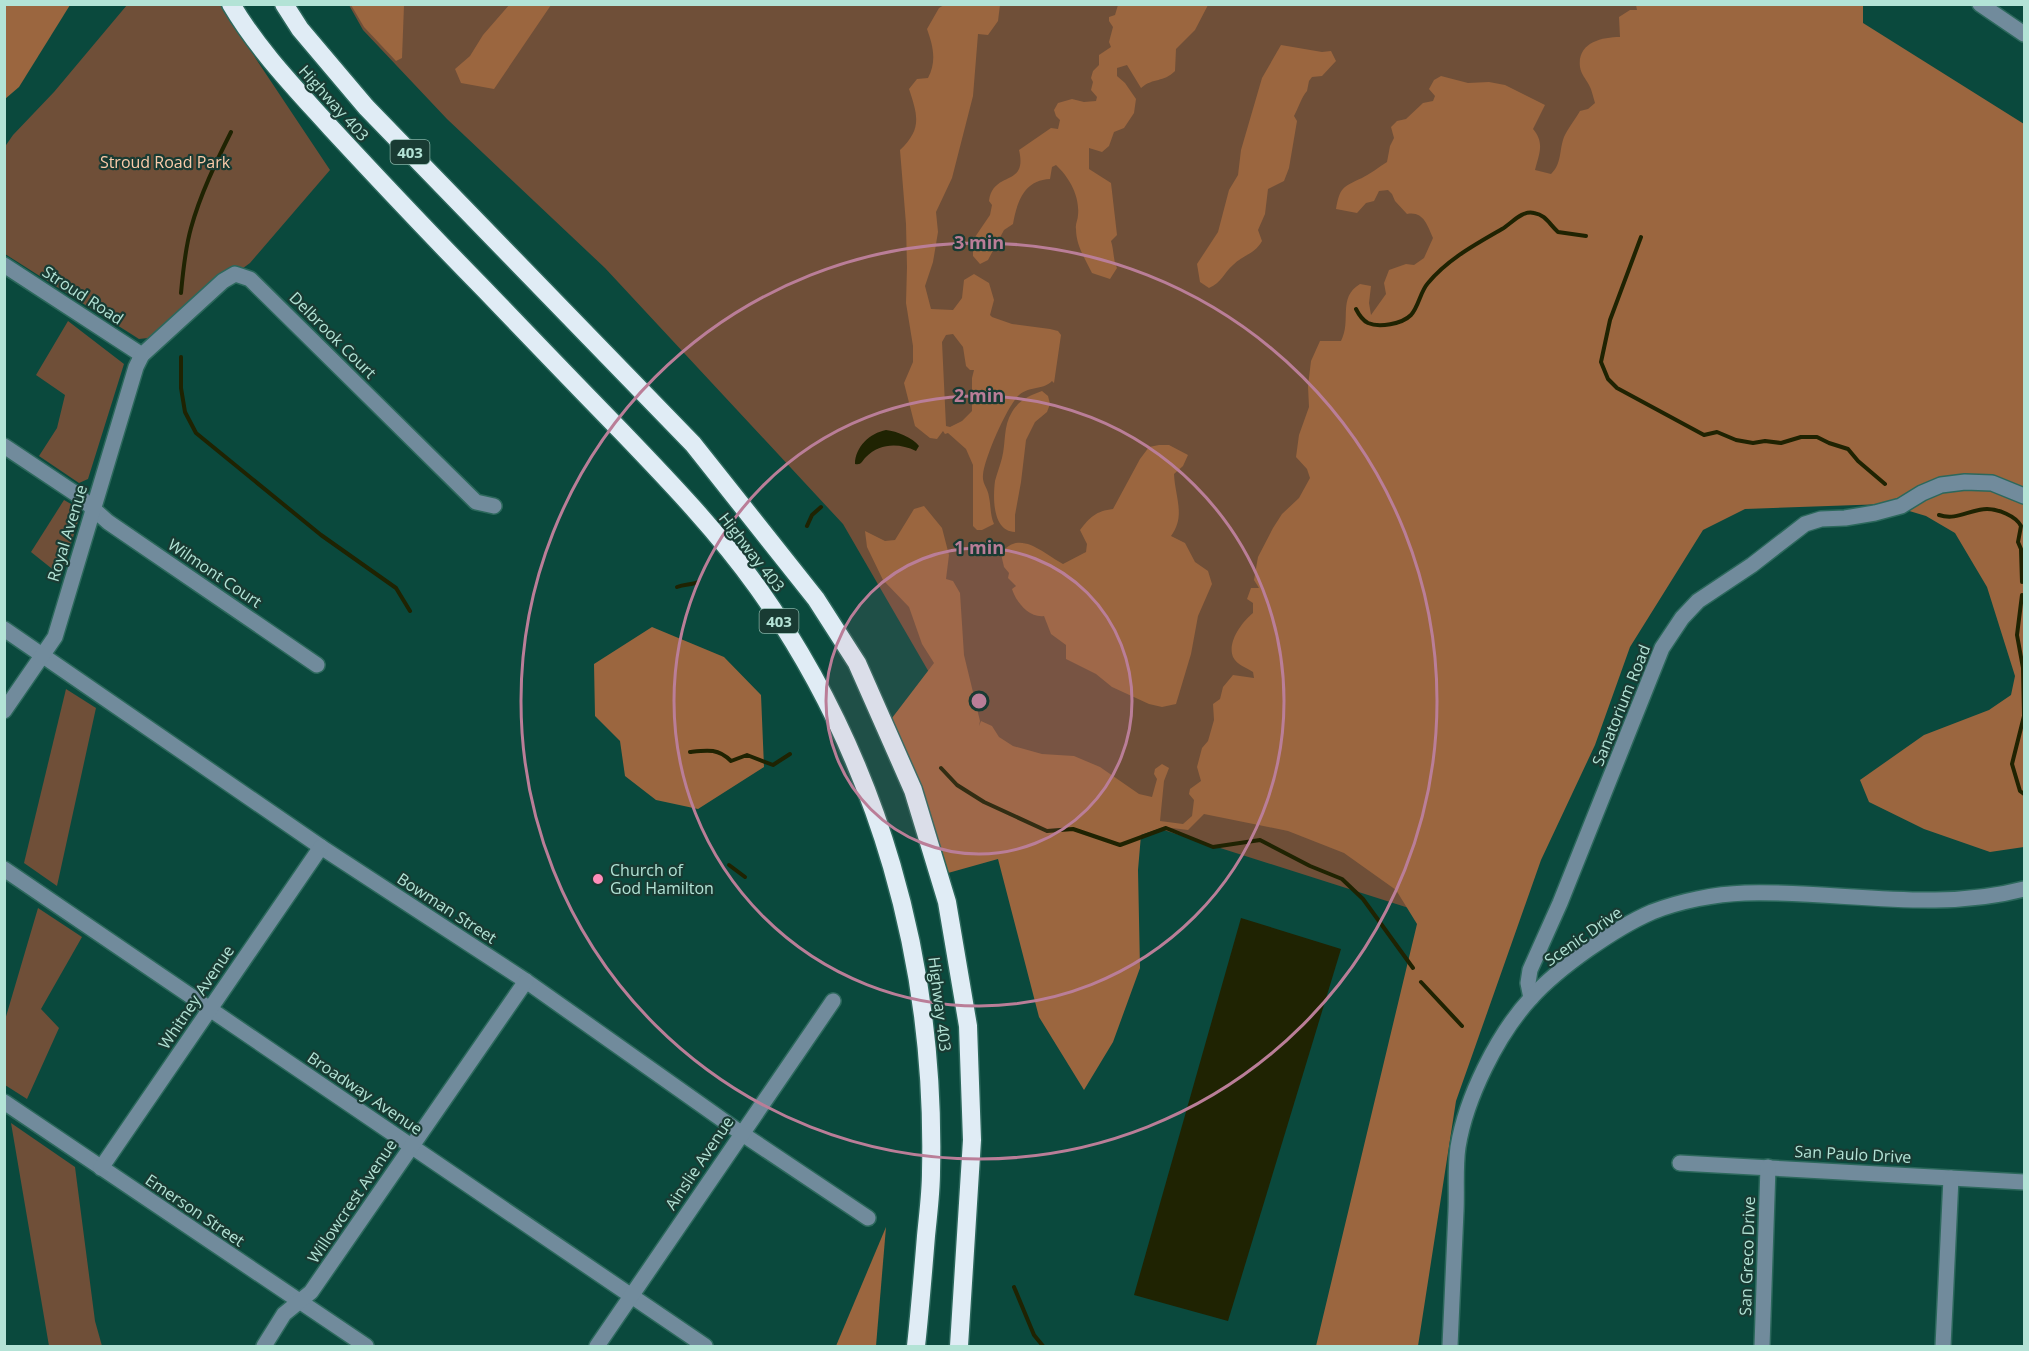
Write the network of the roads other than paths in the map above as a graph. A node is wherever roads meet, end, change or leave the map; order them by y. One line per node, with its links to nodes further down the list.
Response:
1 (231, 4): 37 (highway, Highway 403 / 403)
2 (284, 4): 38 (highway, Highway 403 / 403)
3 (1980, 4): 4 (street)
4 (2025, 34)
5 (4, 265): 6 (street, Stroud Road)
6 (142, 355): 9 (street, Delbrook Court); 10 (street, Royal Avenue)
7 (4, 446): 10 (street, Wilmont Court)
8 (2025, 496): 19 (street, Sanatorium Road)
9 (494, 506)
10 (94, 509): 12 (street, Royal Avenue); 13 (street, Wilmont Court)
11 (4, 629): 12 (street, Bowman Street)
12 (43, 655): 14 (street, Royal Avenue); 15 (street, Bowman Street)
13 (318, 665)
14 (4, 711)
15 (321, 847): 18 (street, Bowman Street); 21 (street, Whitney Avenue)
16 (4, 869): 21 (street, Broadway Avenue)
17 (2025, 889): 19 (street, Scenic Drive)
18 (526, 981): 23 (street, Bowman Street); 24 (street, Willowcrest Avenue)
19 (1531, 998): 39 (street, Scenic Drive)
20 (832, 1001): 23 (street, Ainslie Avenue)
21 (210, 1009): 24 (street, Broadway Avenue); 27 (street, Whitney Avenue)
22 (4, 1102): 27 (street, Emerson Street)
23 (741, 1133): 30 (street, Bowman Street); 31 (street, Ainslie Avenue)
24 (411, 1146): 31 (street, Broadway Avenue); 32 (street, Willowcrest Avenue)
25 (1680, 1163): 26 (street, San Paulo Drive)
26 (1768, 1167): 28 (street, San Paulo Drive); 40 (street, San Greco Drive)
27 (101, 1168): 32 (street, Emerson Street)
28 (1951, 1178): 29 (street, San Paulo Drive); 41 (street)
29 (2025, 1182)
30 (868, 1218)
31 (630, 1296): 35 (street, Ainslie Avenue); 36 (street, Broadway Avenue)
32 (299, 1302): 33 (street, Willowcrest Avenue); 34 (street, Emerson Street)
33 (264, 1347)
34 (366, 1347)
35 (597, 1347)
36 (705, 1347)
37 (916, 1347)
38 (959, 1347)
39 (1450, 1347)
40 (1762, 1347)
41 (1943, 1347)

